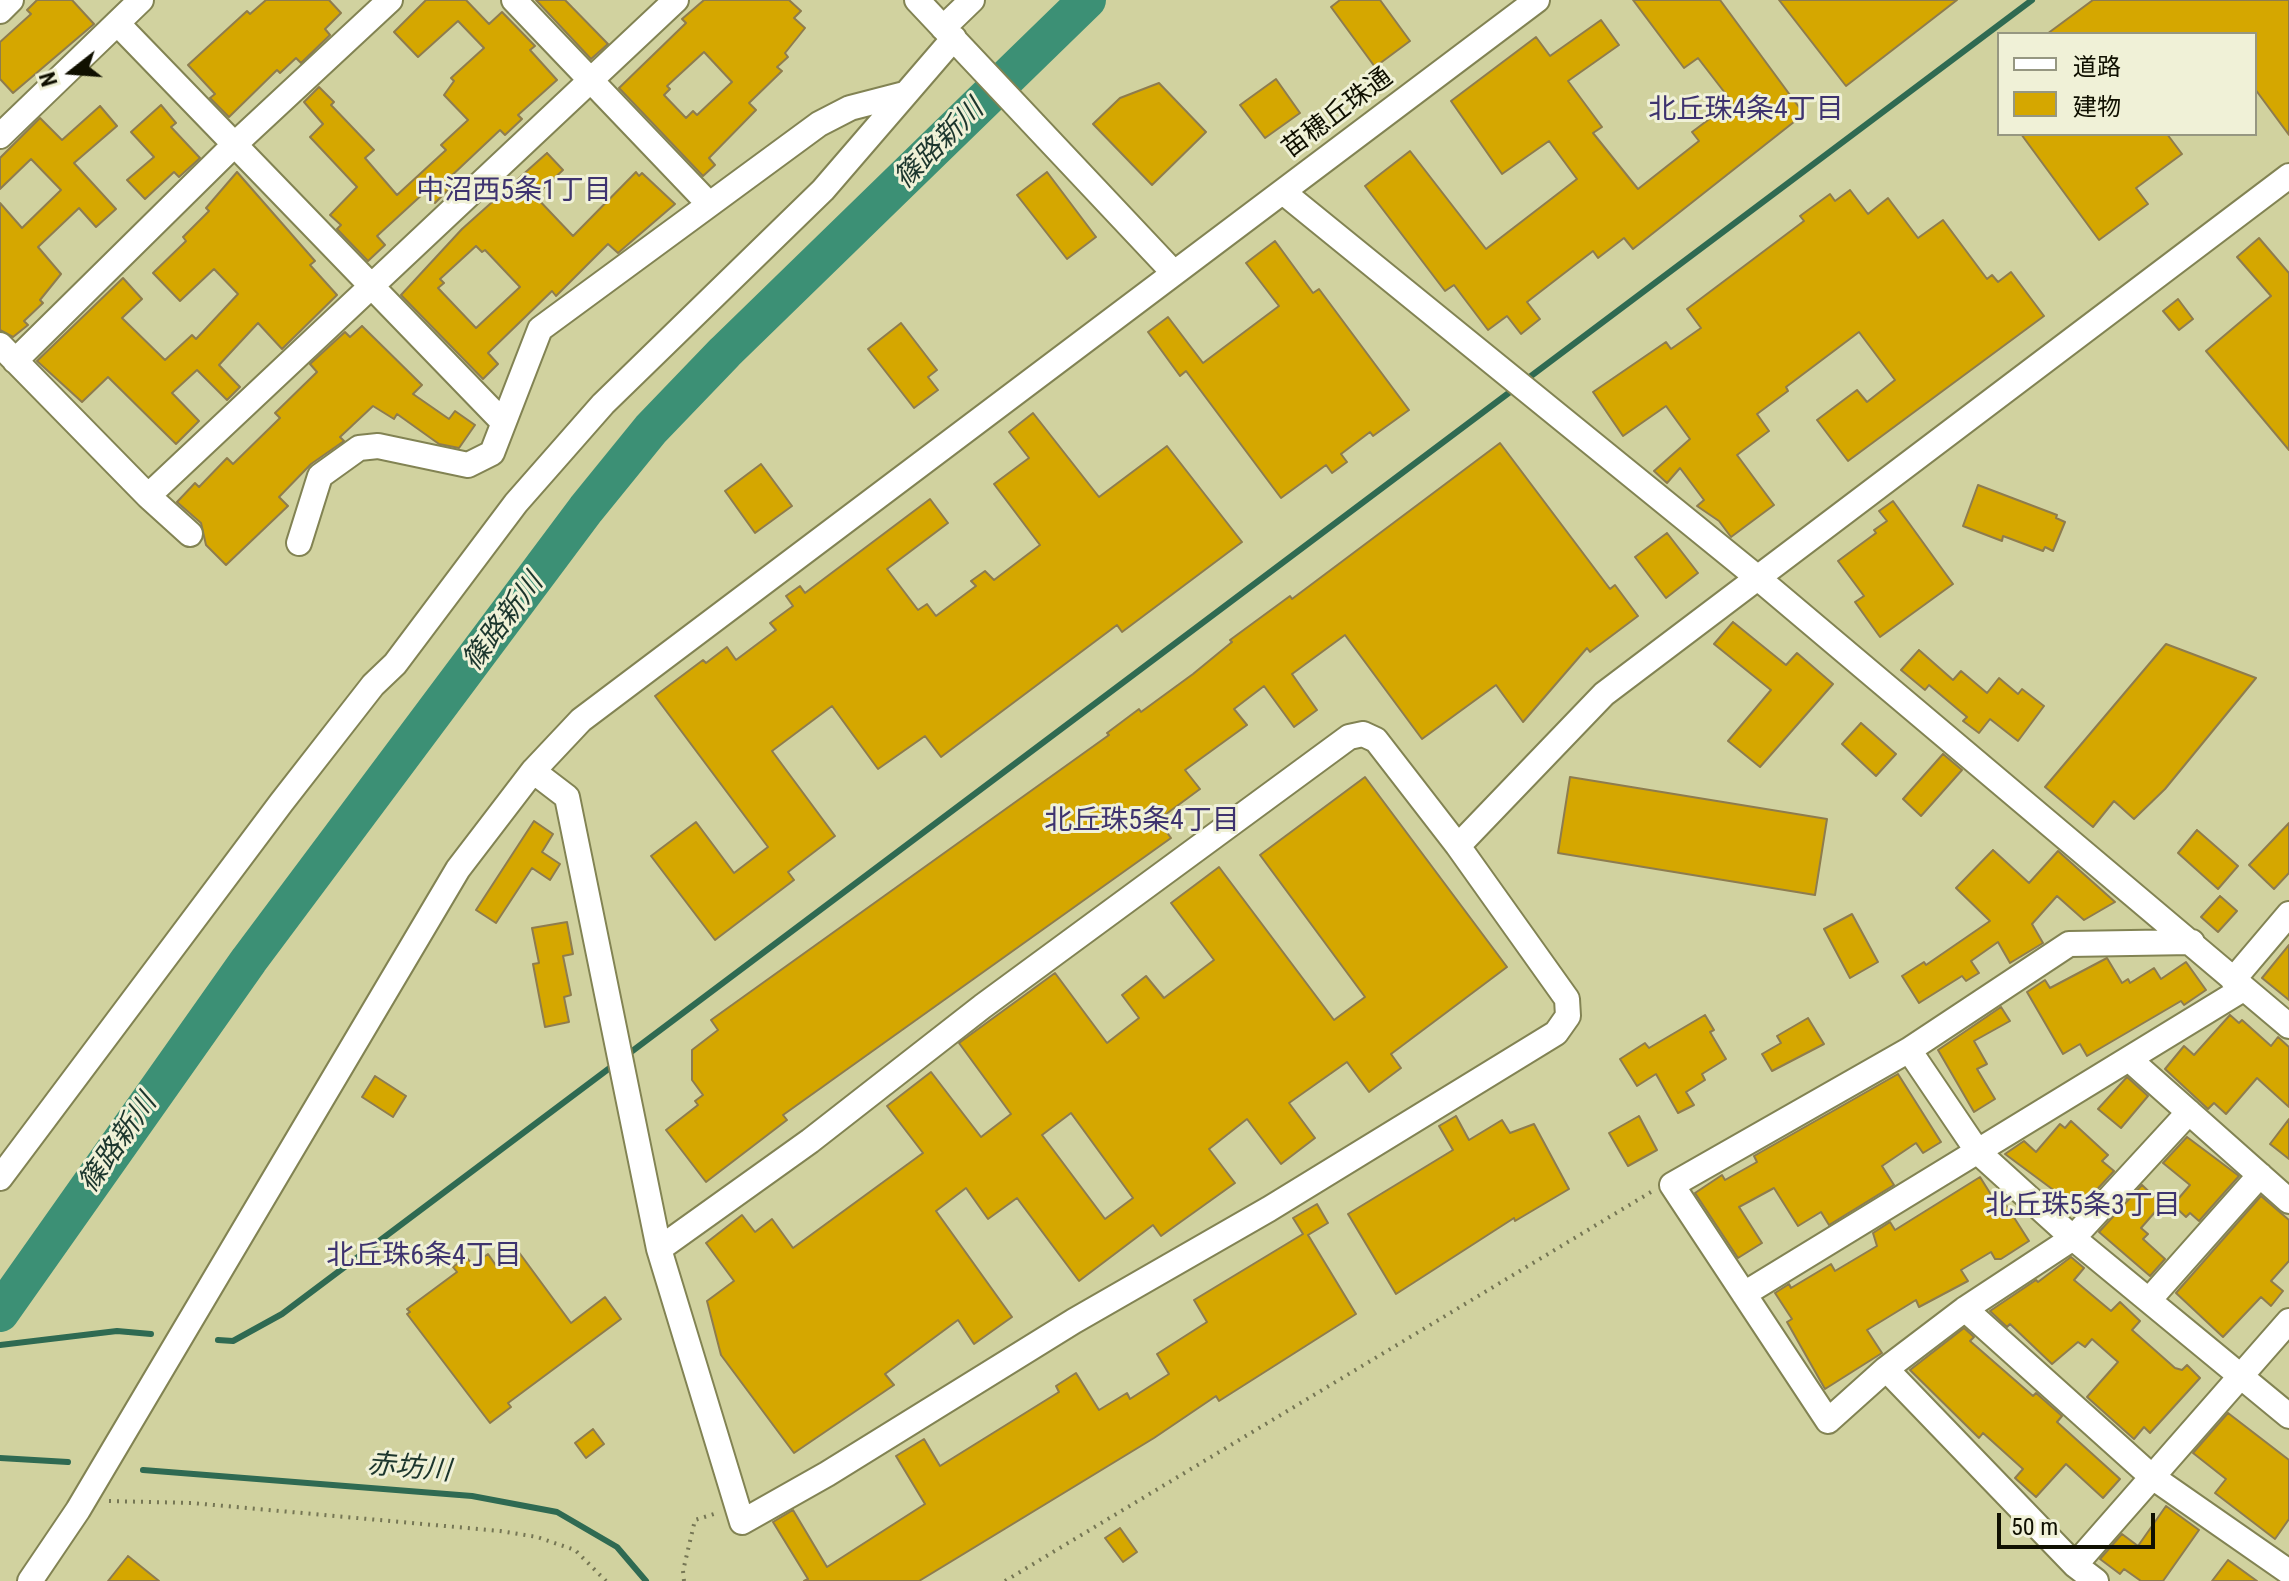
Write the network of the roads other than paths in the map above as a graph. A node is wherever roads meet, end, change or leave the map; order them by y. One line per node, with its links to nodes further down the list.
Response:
1 (11, 0): 9 (street)
2 (141, 0): 10 (street)
3 (390, 0): 15 (street)
4 (514, 0): 12 (street)
5 (676, 0): 12 (street)
6 (917, 0): 11 (street)
7 (972, 0): 11 (street)
8 (1537, 0): 17 (street, 苗穂丘珠通)
9 (0, 11)
10 (117, 23): 14 (street); 15 (street)
11 (955, 40): 13 (street); 19 (street)
12 (591, 79): 18 (street); 20 (street)
13 (904, 94): 18 (street); 38 (street)
14 (0, 136)
15 (234, 145): 20 (street); 21 (street)
16 (2289, 176): 26 (street)
17 (1283, 192): 19 (street, 苗穂丘珠通); 26 (street)
18 (709, 204): 22 (street)
19 (1174, 273): 27 (street, 苗穂丘珠通)
20 (371, 286): 22 (street); 23 (street)
21 (8, 353): 23 (street)
22 (502, 421): 25 (street)
23 (148, 496): 24 (street)
24 (190, 534)
25 (299, 543)
26 (1758, 578): 28 (street); 30 (street)
27 (533, 771): 41 (street); 52 (street, 苗穂丘珠通)
28 (1458, 846): 41 (street); 41 (street)
29 (2289, 914): 31 (street)
30 (2192, 942): 31 (street); 33 (street)
31 (2238, 985): 32 (street); 34 (street)
32 (2289, 1026)
33 (1909, 1050): 36 (street); 42 (street)
34 (2129, 1059): 35 (street); 36 (street)
35 (2189, 1112): 37 (street); 40 (street)
36 (1978, 1152): 40 (street); 42 (street)
37 (2260, 1175): 39 (street); 43 (street)
38 (0, 1178)
39 (2289, 1201)
40 (2073, 1238): 43 (street); 44 (street)
41 (659, 1249)
42 (1744, 1294): 46 (street)
43 (2149, 1300): 47 (street)
44 (1965, 1309): 46 (street); 49 (street)
45 (2289, 1321): 47 (street)
46 (1886, 1369): 50 (street)
47 (2240, 1376): 48 (street); 49 (street)
48 (2289, 1416)
49 (2151, 1476): 50 (street); 51 (street)
50 (2075, 1565): 53 (street)
51 (2289, 1572)
52 (30, 1581)
53 (2096, 1581)

